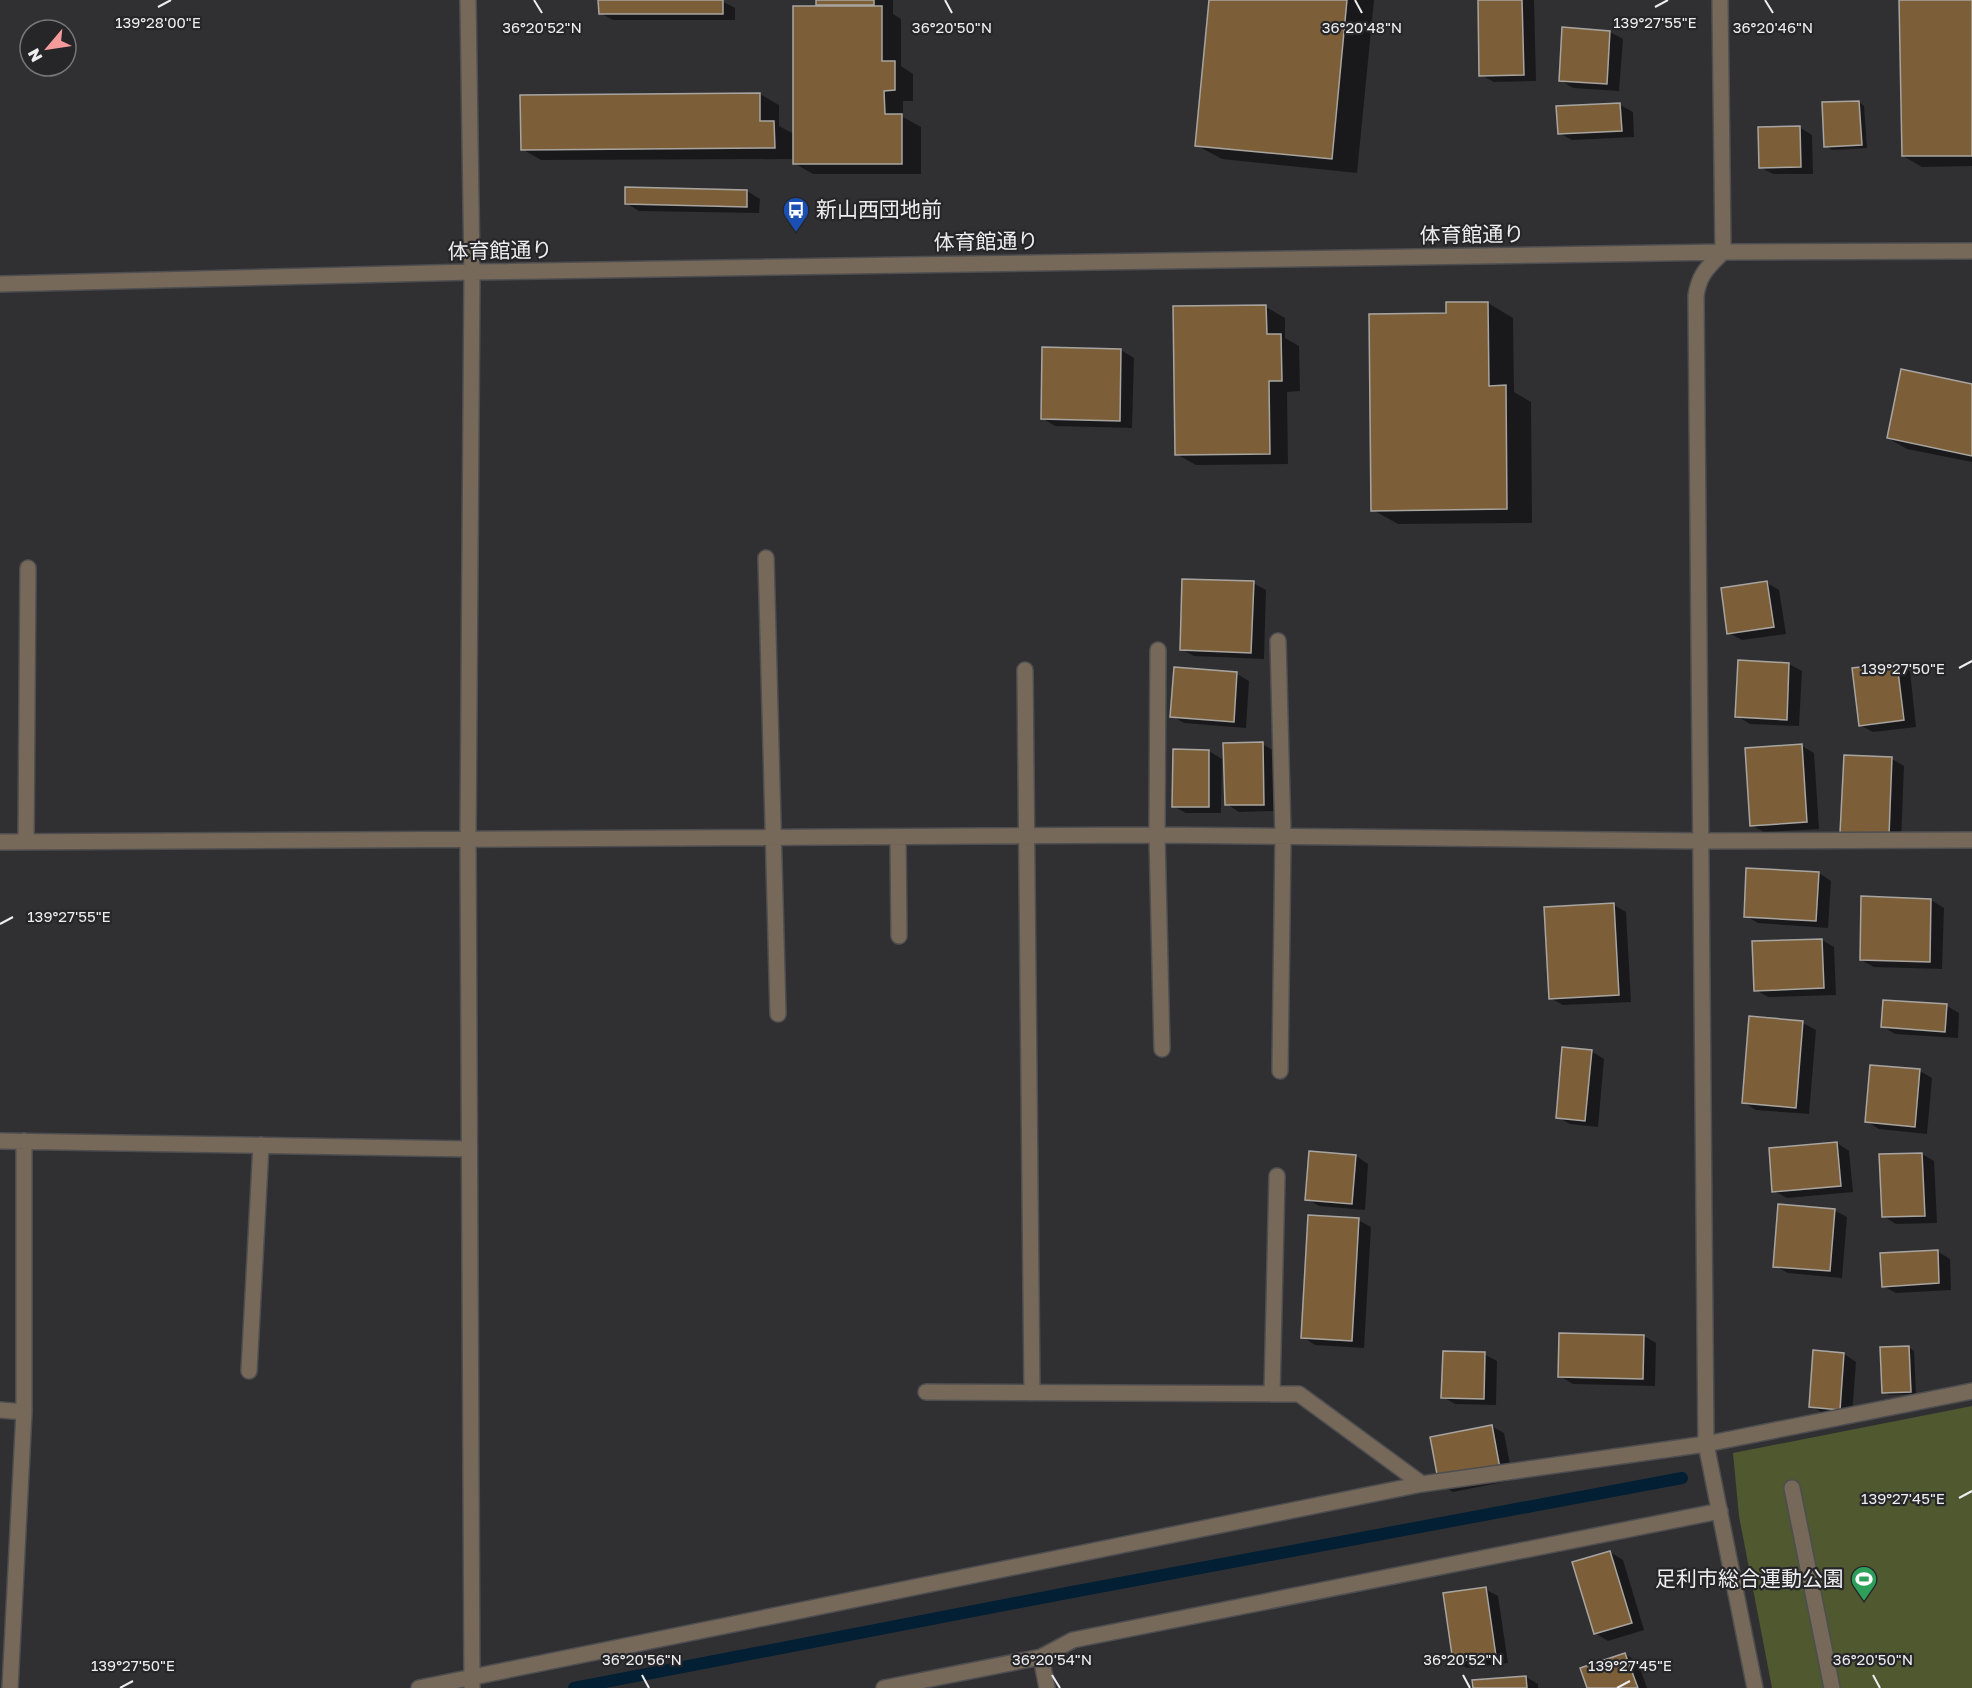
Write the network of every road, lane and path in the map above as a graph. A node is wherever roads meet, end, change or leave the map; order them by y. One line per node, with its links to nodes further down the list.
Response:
1 (468, 0): 5 (street)
2 (1720, 0): 4 (street)
3 (1972, 251): 4 (street, 体育館通り)
4 (1722, 252): 5 (street, 体育館通り); 19 (street)
5 (472, 272): 6 (street, 体育館通り); 17 (street)
6 (0, 284)
7 (766, 558): 16 (street)
8 (28, 568): 21 (street)
9 (1278, 641): 14 (street)
10 (1158, 650): 12 (street)
11 (1025, 670): 13 (street)
12 (1157, 835): 13 (street); 14 (street); 24 (street)
13 (1027, 836): 15 (street); 34 (street)
14 (1283, 836): 19 (street); 25 (street)
15 (898, 837): 16 (street); 22 (street)
16 (773, 838): 17 (street); 23 (street)
17 (468, 840): 21 (street); 29 (street)
18 (1972, 840): 19 (street)
19 (1701, 841): 38 (street)
20 (0, 842): 21 (street)
21 (26, 842)
22 (899, 936)
23 (778, 1014)
24 (1162, 1049)
25 (1280, 1071)
26 (0, 1141): 27 (street)
27 (24, 1142): 28 (street); 37 (street)
28 (261, 1145): 29 (street); 31 (street)
29 (469, 1149): 43 (street)
30 (1277, 1176): 35 (street)
31 (249, 1371)
32 (1972, 1391): 38 (street)
33 (927, 1392): 34 (street)
34 (1032, 1393): 35 (street)
35 (1272, 1394): 39 (street)
36 (0, 1410): 37 (street)
37 (24, 1412): 44 (street)
38 (1706, 1444): 39 (street); 41 (street)
39 (1422, 1484): 43 (street)
40 (1792, 1488): 49 (street)
41 (1720, 1511): 42 (street); 48 (street)
42 (1041, 1657): 46 (street); 47 (street)
43 (471, 1683): 45 (street)
44 (10, 1688)
45 (419, 1688)
46 (884, 1688)
47 (1047, 1688)
48 (1755, 1688)
49 (1832, 1688)

